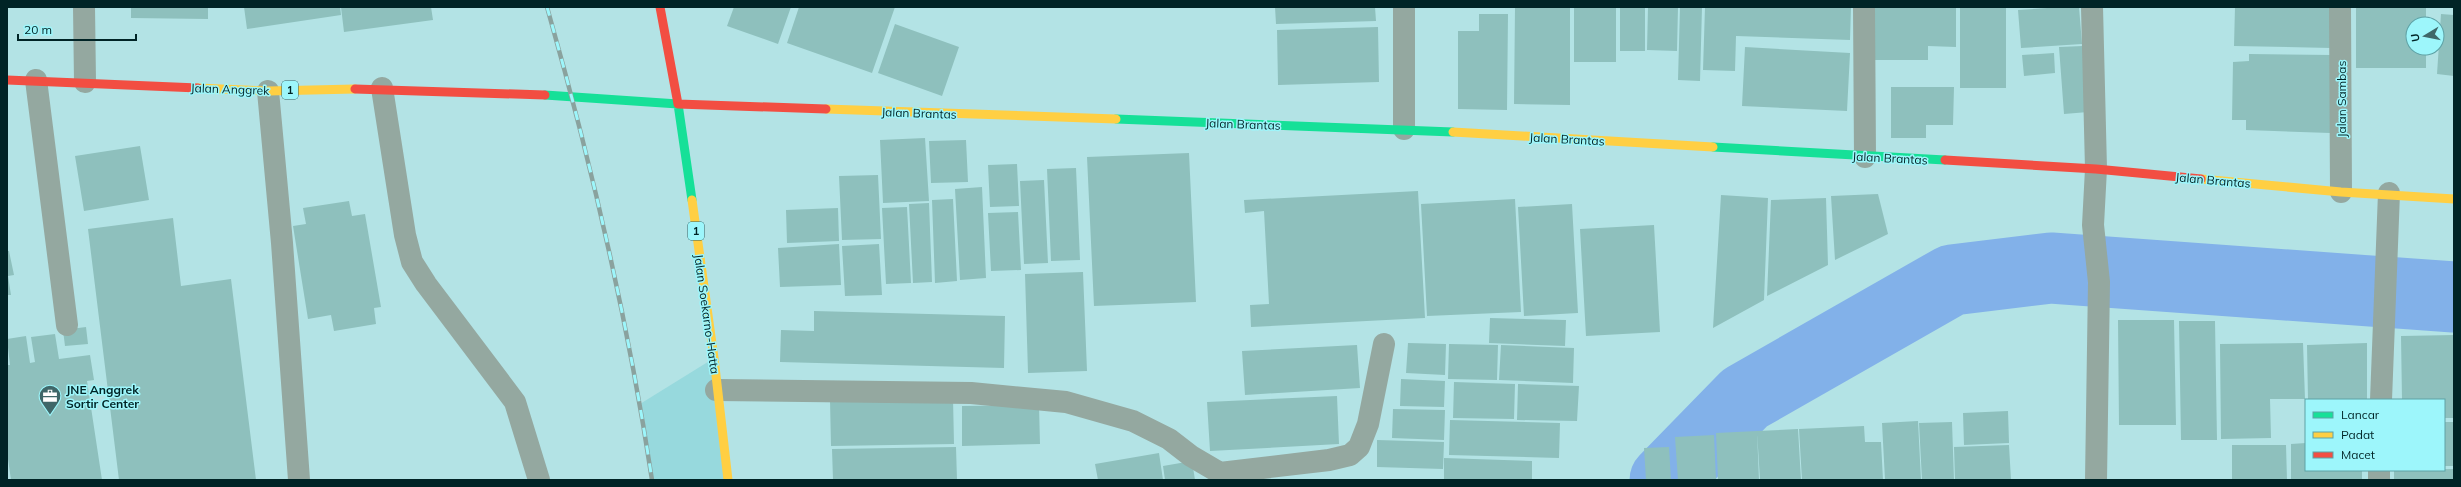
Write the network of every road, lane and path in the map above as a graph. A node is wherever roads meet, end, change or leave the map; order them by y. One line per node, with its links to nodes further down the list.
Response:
1 (84, 7): 9 (street)
2 (660, 7): 12 (main road, Jalan Soekarno-Hatta)
3 (1404, 7): 13 (street)
4 (1864, 7): 14 (street)
5 (2092, 7): 15 (street)
6 (2340, 7): 16 (street, Jalan Sambas)
7 (7, 80): 8 (main road, Jalan Anggrek / 1)
8 (36, 80): 9 (main road, Jalan Anggrek / 1); 19 (street)
9 (85, 82): 11 (main road, Jalan Anggrek / 1)
10 (382, 88): 11 (main road, Jalan Anggrek / 1); 12 (main road, Jalan Anggrek / 1); 25 (street)
11 (268, 91): 24 (street)
12 (678, 104): 13 (main road, Jalan Brantas); 21 (main road, Jalan Soekarno-Hatta / 1)
13 (1404, 130): 14 (main road, Jalan Brantas)
14 (1865, 157): 15 (main road, Jalan Brantas)
15 (2096, 169): 16 (main road, Jalan Brantas); 27 (street)
16 (2341, 192): 17 (main road, Jalan Brantas)
17 (2389, 193): 18 (main road, Jalan Brantas); 22 (street)
18 (2454, 199)
19 (67, 325)
20 (1384, 344): 23 (street)
21 (716, 390): 23 (street); 26 (main road, Jalan Soekarno-Hatta / 1)
22 (2381, 399)
23 (1223, 476)
24 (299, 480)
25 (538, 480)
26 (728, 480)
27 (2096, 480)

